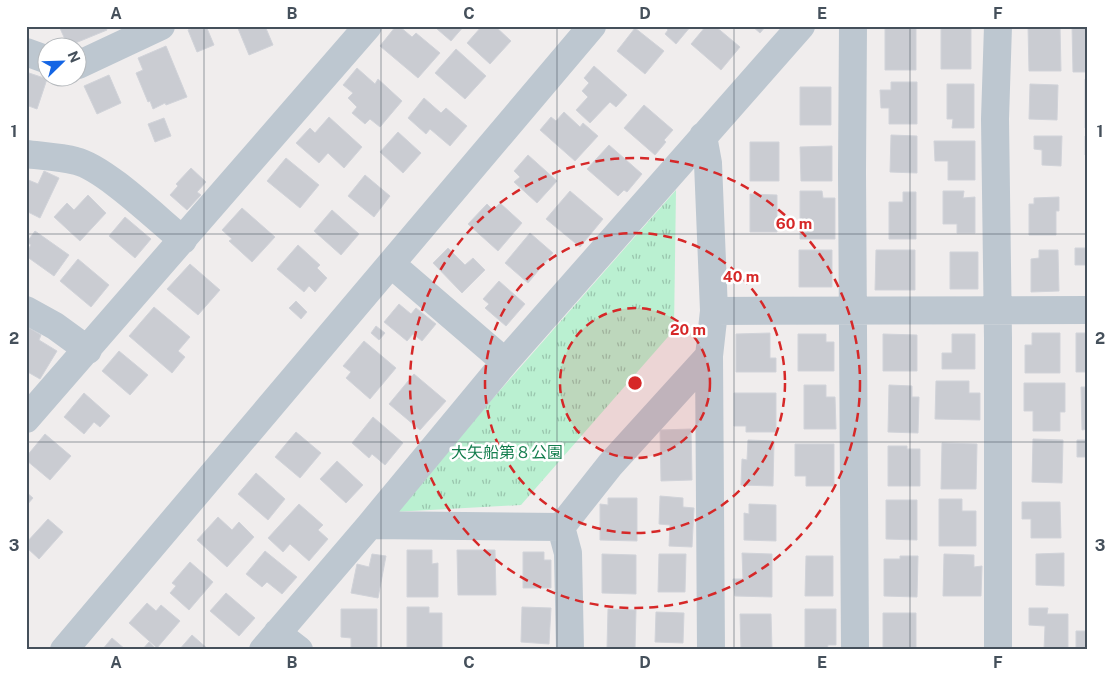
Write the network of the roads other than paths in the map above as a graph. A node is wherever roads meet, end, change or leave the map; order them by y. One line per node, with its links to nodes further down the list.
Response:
1 (161, 26): 9 (street)
2 (368, 26): 12 (street)
3 (592, 26): 13 (street)
4 (801, 26): 10 (street)
5 (853, 26): 18 (street)
6 (998, 26): 15 (street)
7 (26, 52): 8 (street)
8 (38, 56)
9 (88, 60)
10 (703, 136): 17 (street); 21 (street)
11 (26, 154): 12 (street)
12 (183, 240): 19 (street)
13 (391, 264): 21 (street); 26 (street)
14 (26, 310): 19 (street)
15 (997, 310): 16 (street); 18 (street); 31 (street)
16 (1088, 310)
17 (714, 311): 18 (street); 20 (street)
18 (853, 312): 30 (street)
19 (88, 350): 22 (street)
20 (709, 356): 24 (street); 29 (street)
21 (505, 362): 23 (street)
22 (26, 419)
23 (370, 525): 24 (street); 25 (street)
24 (561, 527): 28 (street)
25 (270, 641): 27 (street)
26 (64, 650)
27 (299, 650)
28 (570, 650)
29 (711, 650)
30 (855, 650)
31 (998, 650)

